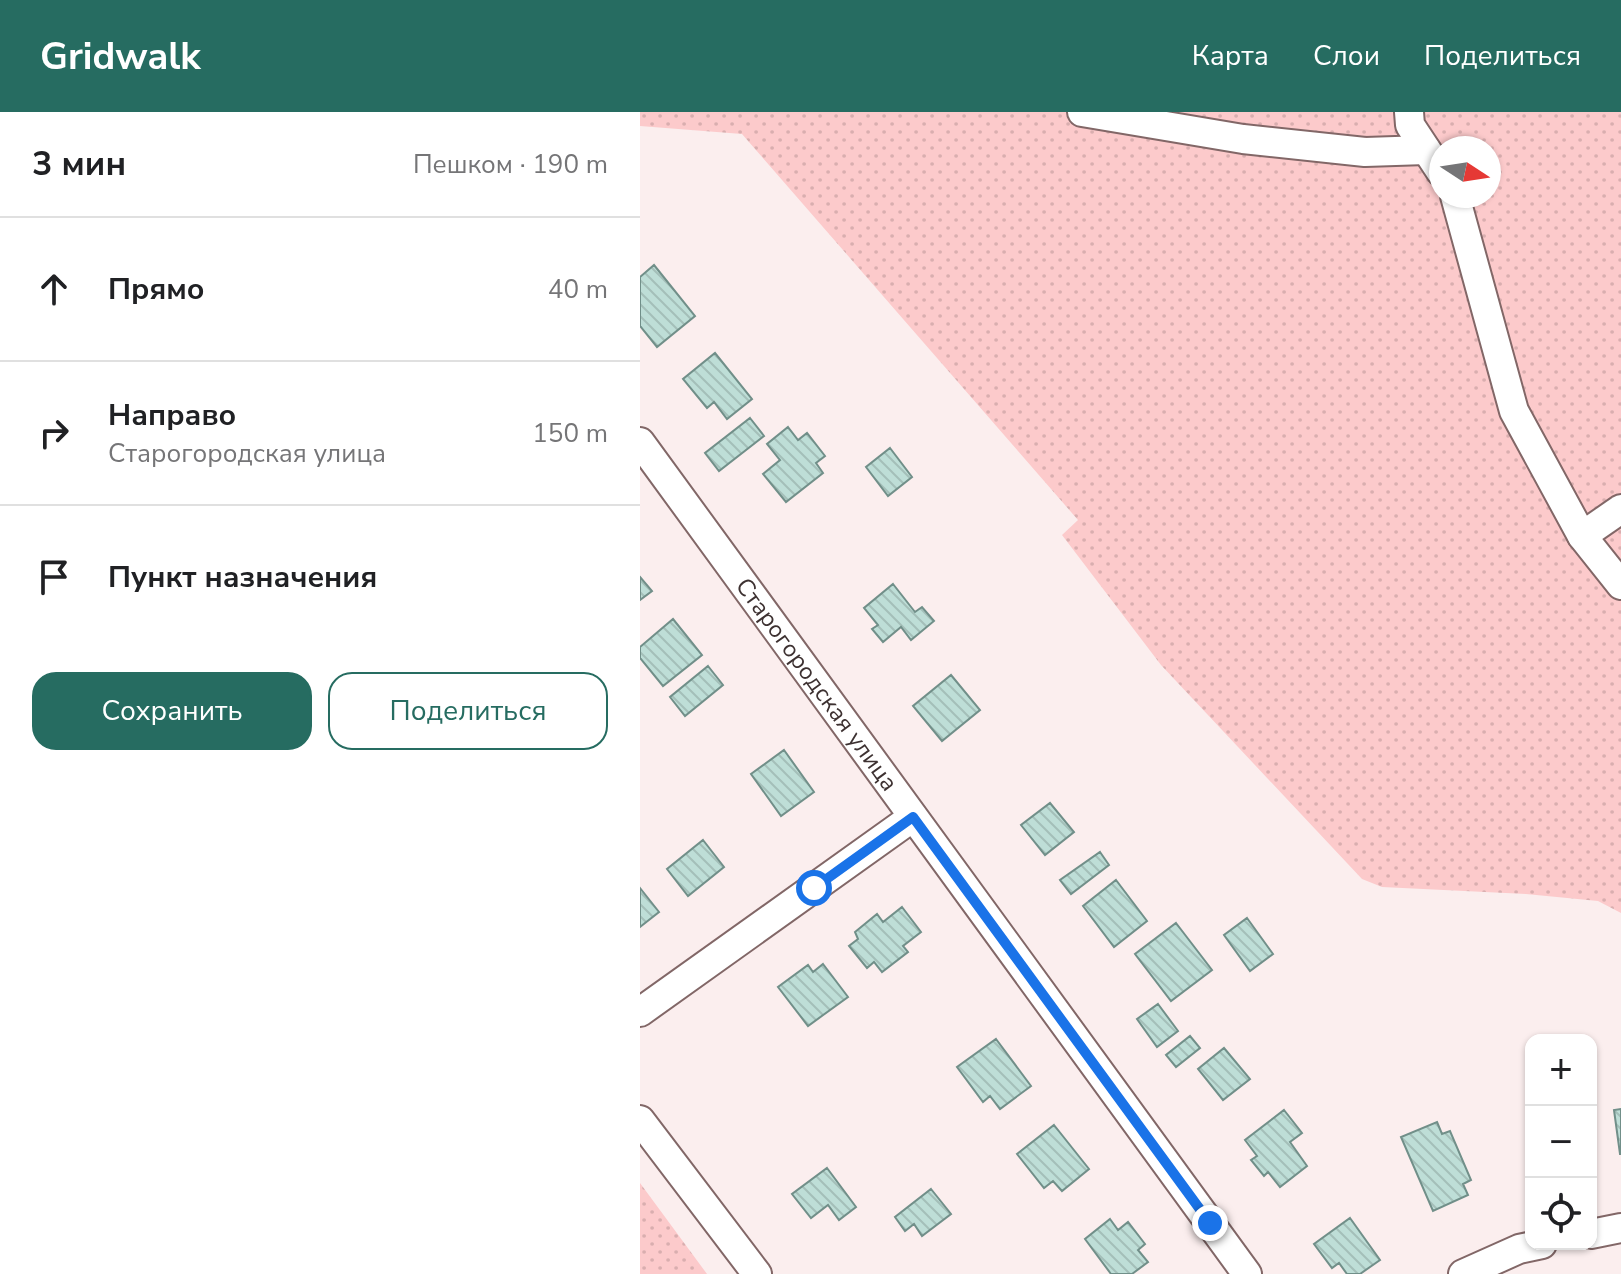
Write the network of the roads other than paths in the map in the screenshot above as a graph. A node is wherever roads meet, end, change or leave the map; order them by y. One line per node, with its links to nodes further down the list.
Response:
1 (1082, 112): 4 (street)
2 (1409, 112): 3 (street)
3 (1429, 154)
4 (1429, 160)
5 (1458, 208): 8 (street)
6 (640, 442): 10 (street, Старогородская улица)
7 (1621, 509): 8 (street)
8 (1582, 536): 9 (street)
9 (1621, 585)
10 (913, 817): 11 (street); 17 (street, Старогородская улица)
11 (640, 1012)
12 (640, 1120): 16 (street)
13 (1621, 1228): 14 (street)
14 (1597, 1233)
15 (1525, 1248): 18 (street)
16 (757, 1274)
17 (1247, 1274)
18 (1463, 1274)

